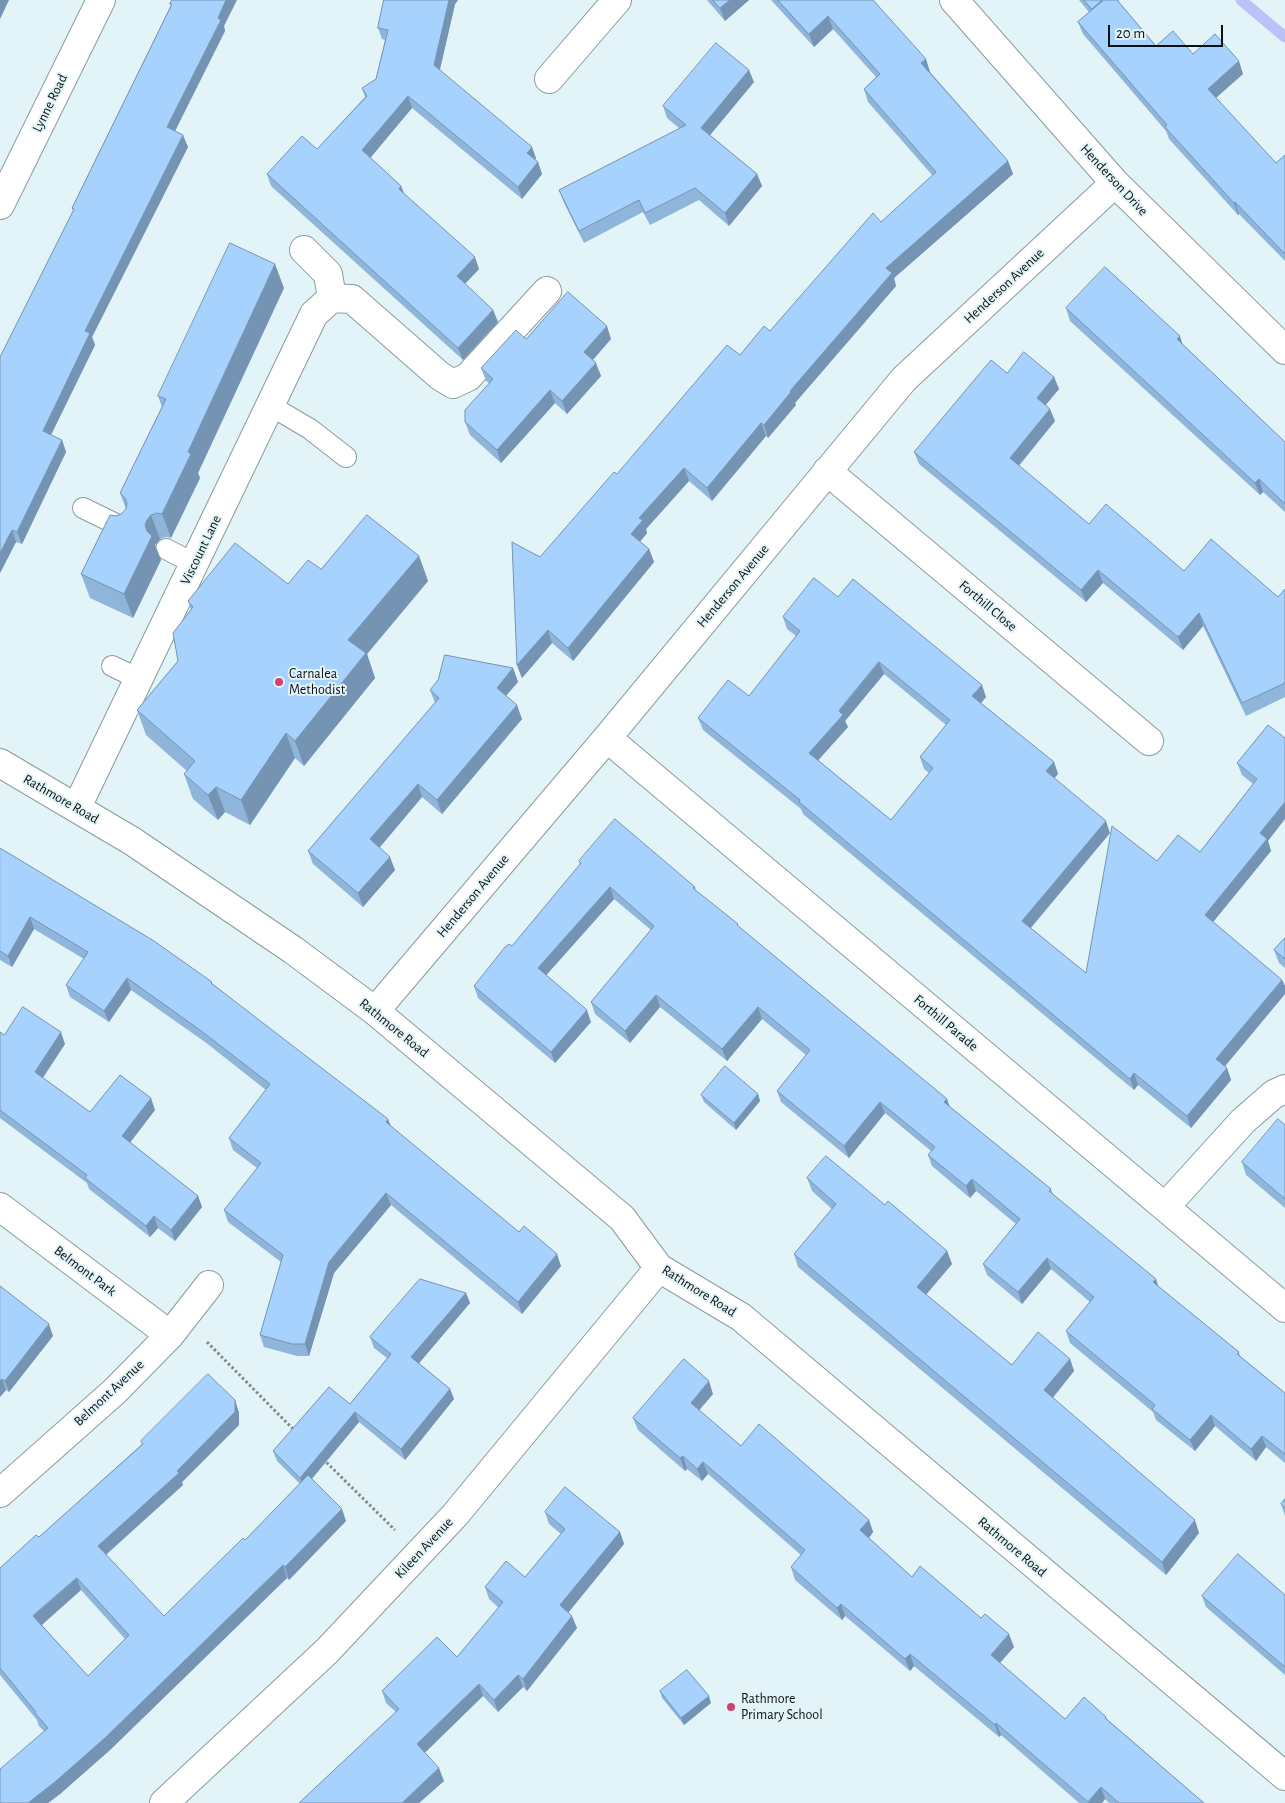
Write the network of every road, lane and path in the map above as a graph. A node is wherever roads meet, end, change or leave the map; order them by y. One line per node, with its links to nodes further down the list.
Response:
1 (101, 0): 6 (street, Lynne Road)
2 (617, 0): 4 (street)
3 (954, 0): 5 (street, Henderson Drive)
4 (549, 79)
5 (1115, 183): 10 (street, Henderson Drive); 13 (street, Henderson Avenue)
6 (0, 205)
7 (304, 250): 9 (street)
8 (547, 291): 9 (street)
9 (332, 298): 11 (street, Viscount Lane)
10 (1285, 350)
11 (271, 406): 12 (lane); 17 (street, Viscount Lane)
12 (346, 457)
13 (827, 471): 20 (street, Henderson Avenue); 21 (street, Forthill Close)
14 (83, 508): 15 (lane)
15 (124, 528)
16 (166, 549): 17 (lane)
17 (195, 564): 19 (street, Viscount Lane)
18 (112, 666): 19 (lane)
19 (139, 679): 23 (street, Viscount Lane)
20 (606, 738): 24 (street, Henderson Avenue); 27 (street, Forthill Parade)
21 (1149, 741)
22 (0, 763): 23 (street, Rathmore Road)
23 (77, 807): 24 (street, Rathmore Road)
24 (375, 1011): 28 (street, Rathmore Road)
25 (1285, 1089): 27 (street)
26 (0, 1207): 31 (street, Belmont Park)
27 (1166, 1208): 30 (street, Forthill Parade)
28 (659, 1268): 35 (street, Kileen Avenue); 36 (street, Rathmore Road)
29 (209, 1285): 31 (street, Belmont Avenue)
30 (1285, 1308)
31 (176, 1327): 32 (path); 34 (street, Belmont Avenue)
32 (295, 1430)
33 (322, 1458): 35 (path)
34 (0, 1492)
35 (418, 1554): 37 (street, Kileen Avenue)
36 (1285, 1776)
37 (164, 1803)

